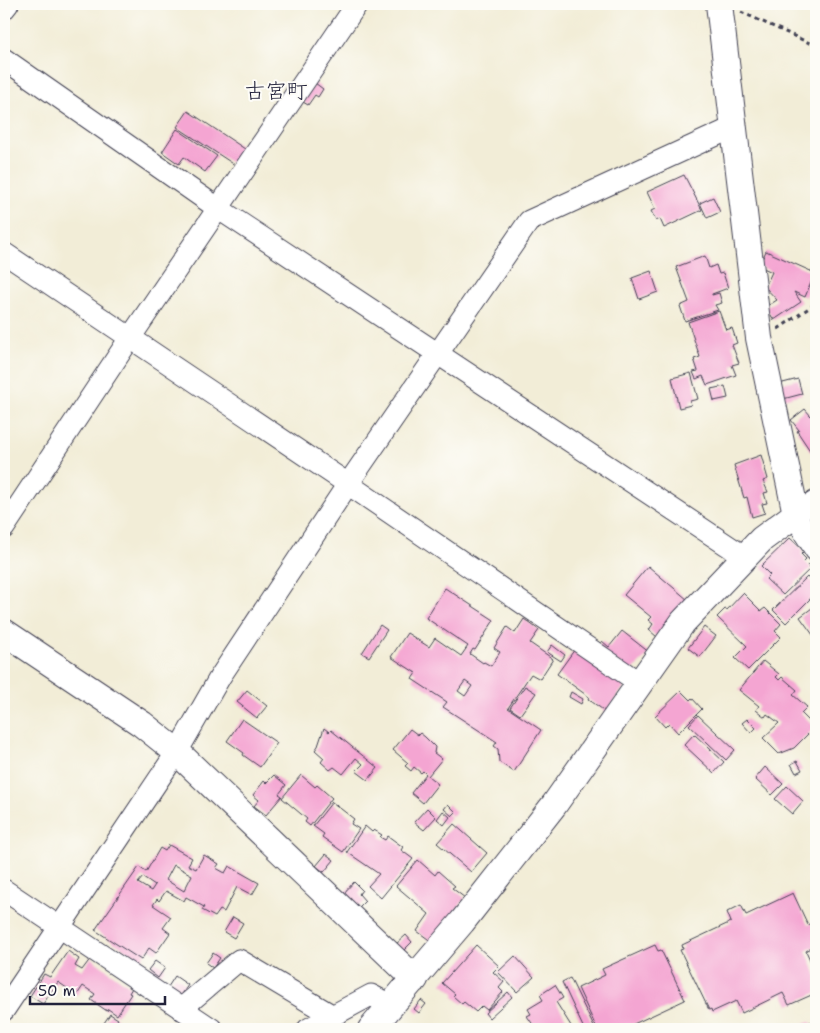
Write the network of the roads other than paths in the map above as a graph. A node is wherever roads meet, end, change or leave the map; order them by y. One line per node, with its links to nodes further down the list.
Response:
1 (8, 4): 4 (street)
2 (357, 4): 7 (street)
3 (727, 6): 6 (street)
4 (4, 9)
5 (4, 59): 7 (street)
6 (734, 127): 10 (street); 12 (street)
7 (219, 209): 9 (street); 10 (street)
8 (4, 253): 9 (street)
9 (130, 338): 11 (street); 13 (street)
10 (438, 354): 11 (street); 15 (street)
11 (348, 484): 17 (street); 18 (street)
12 (806, 507): 14 (street); 15 (street)
13 (4, 528)
14 (816, 551)
15 (745, 557): 17 (street)
16 (4, 632): 18 (street)
17 (641, 684): 21 (street)
18 (177, 752): 20 (street); 21 (street)
19 (4, 890): 20 (street)
20 (60, 927): 23 (street); 24 (street)
21 (415, 979): 22 (street)
22 (392, 1006): 25 (street); 28 (street)
23 (181, 1009): 25 (street); 26 (street)
24 (4, 1010)
25 (333, 1016): 27 (street)
26 (212, 1029)
27 (308, 1029)
28 (371, 1029)

